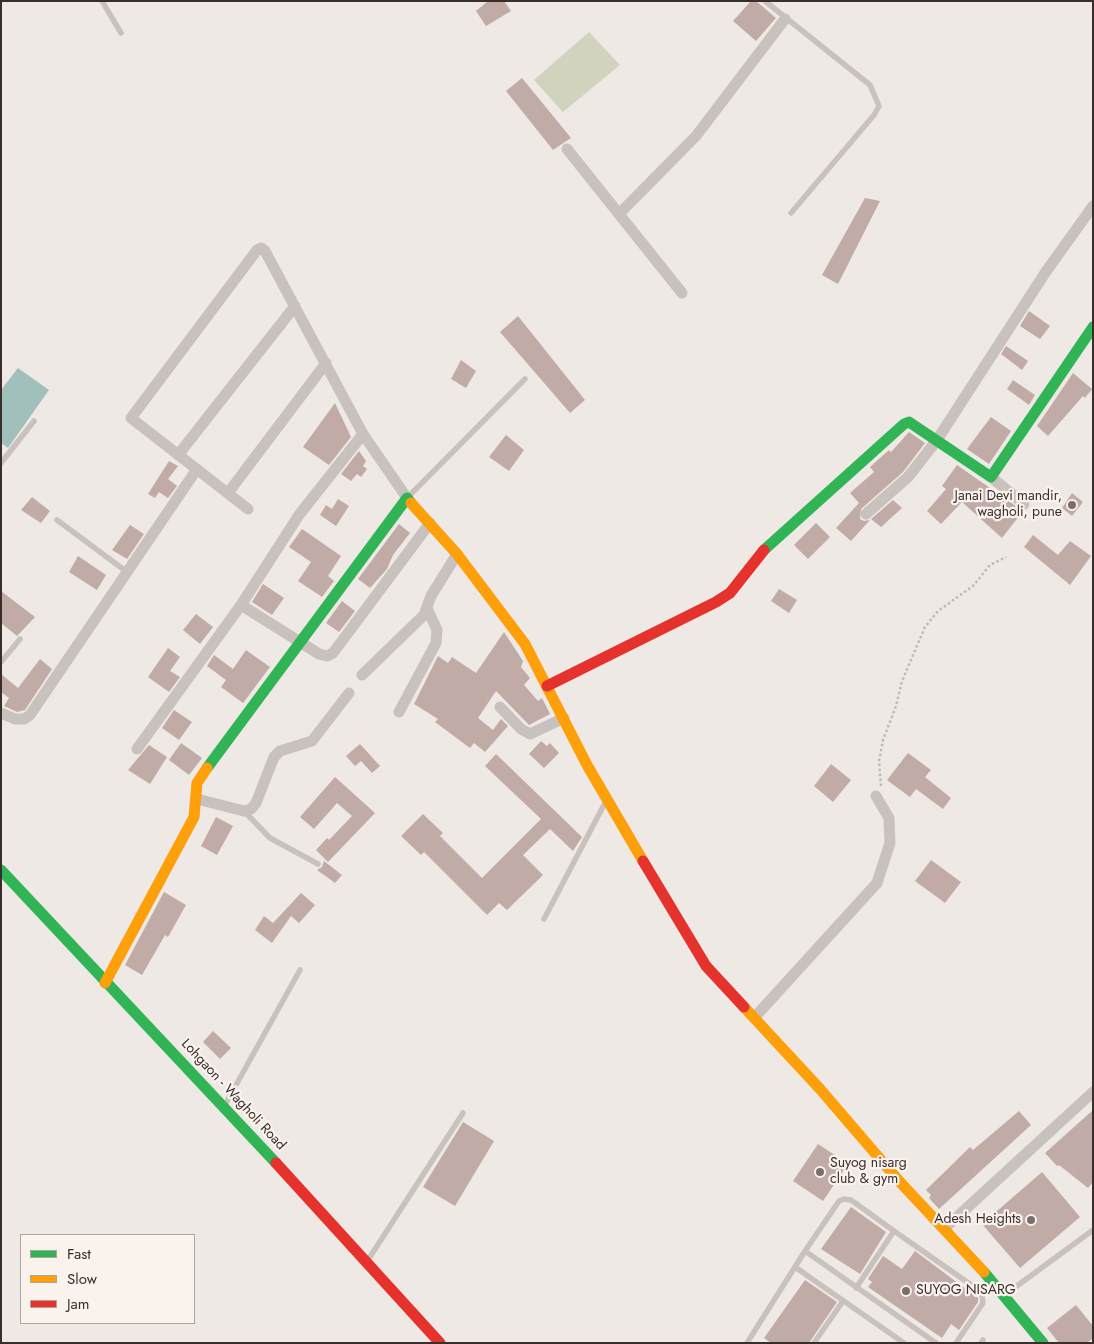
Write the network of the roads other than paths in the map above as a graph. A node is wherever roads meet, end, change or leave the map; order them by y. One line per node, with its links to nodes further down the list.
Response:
1 (102, 1): 4 (lane)
2 (765, 1): 3 (lane)
3 (786, 19): 7 (lane); 8 (street)
4 (121, 33)
5 (567, 150): 8 (street)
6 (1093, 206): 16 (street)
7 (791, 213)
8 (619, 214): 9 (street)
9 (682, 293)
10 (295, 306): 12 (street); 17 (street); 17 (street)
11 (1093, 326): 20 (street)
12 (326, 363): 15 (street); 21 (street)
13 (525, 379): 22 (lane)
14 (34, 421): 18 (lane)
15 (362, 434): 22 (street); 30 (street)
16 (937, 440): 20 (street); 25 (street); 36 (street)
17 (178, 455): 19 (street)
18 (1, 463)
19 (197, 469): 21 (street); 29 (street)
20 (991, 477): 23 (street)
21 (228, 493): 24 (street)
22 (408, 498): 27 (street); 33 (street)
23 (1024, 504)
24 (248, 509)
25 (866, 514)
26 (57, 520): 29 (lane)
27 (430, 523): 28 (street); 33 (street)
28 (457, 554): 31 (street); 36 (street)
29 (127, 572): 40 (street)
30 (241, 605): 33 (street); 42 (street)
31 (427, 608): 35 (street); 39 (street)
32 (20, 639): 34 (lane)
33 (300, 642): 44 (street)
34 (1, 662)
35 (362, 675)
36 (548, 686): 41 (street)
37 (349, 693): 46 (street)
38 (500, 707): 41 (street)
39 (399, 712)
40 (1, 713)
41 (564, 718): 45 (street)
42 (137, 748)
43 (876, 796): 52 (street)
44 (197, 799): 46 (street); 51 (street)
45 (607, 799): 49 (lane); 52 (street)
46 (244, 811): 47 (lane)
47 (318, 864)
48 (1, 870): 51 (street, Lohgaon - Wagholi Road)
49 (544, 919)
50 (300, 970): 54 (lane)
51 (106, 983): 54 (street, Lohgaon - Wagholi Road)
52 (754, 1018): 56 (street)
53 (1093, 1092): 56 (street)
54 (224, 1106): 60 (street, Lohgaon - Wagholi Road)
55 (463, 1113): 60 (lane)
56 (945, 1228): 63 (street)
57 (1093, 1230): 63 (lane)
58 (894, 1231): 59 (lane); 62 (lane); 72 (lane)
59 (805, 1251): 61 (lane); 62 (lane)
60 (367, 1262): 66 (street, Lohgaon - Wagholi Road)
61 (795, 1267): 64 (lane); 67 (lane)
62 (856, 1288): 71 (lane)
63 (1005, 1295): 73 (street)
64 (843, 1301): 65 (lane); 68 (lane)
65 (894, 1336): 69 (lane); 70 (lane)
66 (440, 1343)
67 (747, 1343)
68 (814, 1343)
69 (889, 1343)
70 (904, 1343)
71 (936, 1343)
72 (956, 1343)
73 (1043, 1343)

